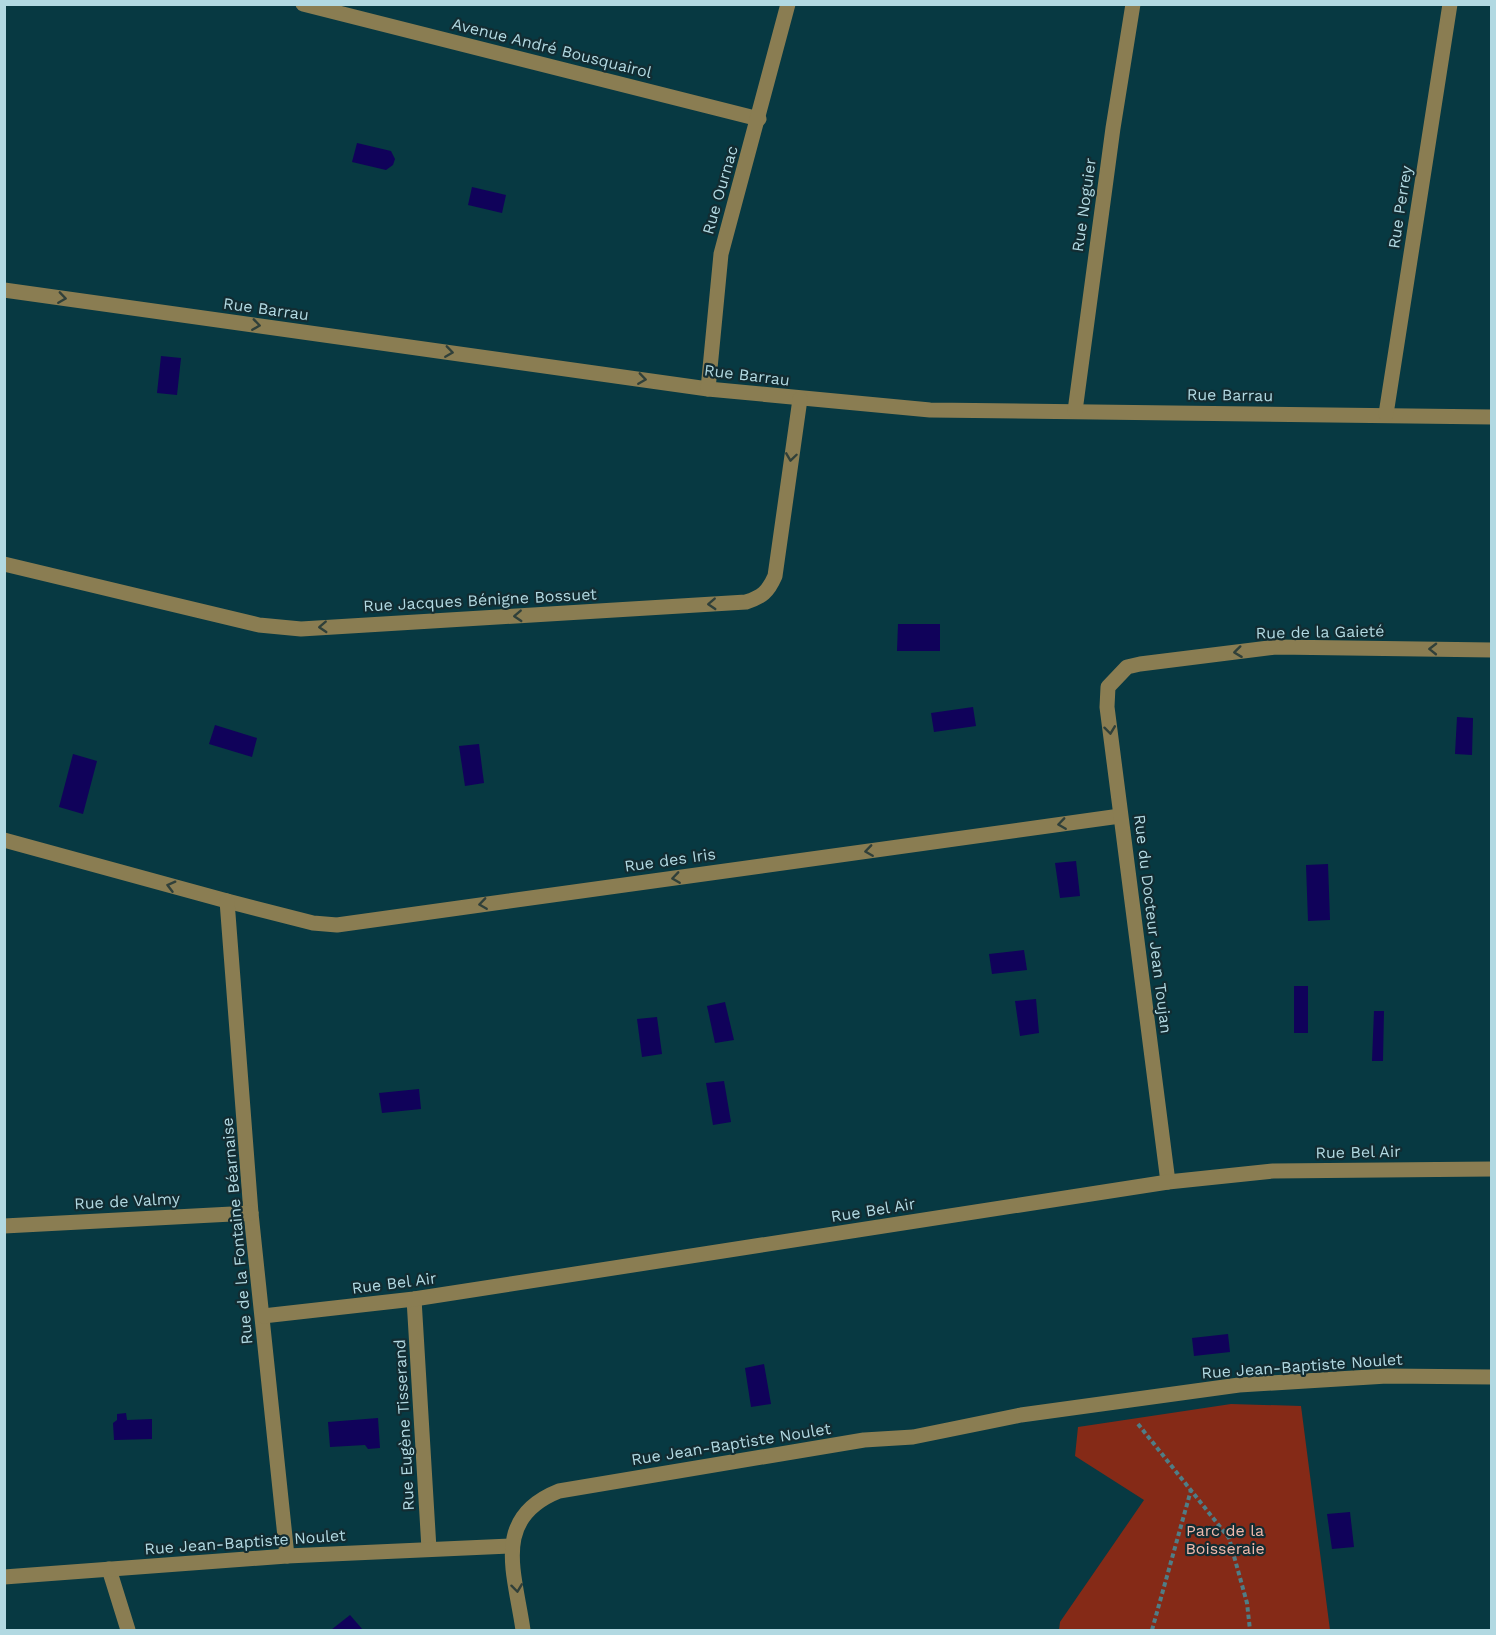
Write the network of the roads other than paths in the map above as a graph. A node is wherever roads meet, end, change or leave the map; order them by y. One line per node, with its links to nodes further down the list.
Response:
1 (303, 4): 5 (street, Avenue André Bousquairol)
2 (788, 4): 6 (street, Rue Ournac)
3 (1133, 4): 10 (street, Rue Noguier)
4 (1450, 4): 11 (street, Rue Perrey)
5 (340, 9): 6 (street, Avenue André Bousquairol)
6 (759, 119): 8 (street, Rue Ournac)
7 (4, 290): 8 (street, Rue Barrau, one-way to 8)
8 (708, 388): 9 (street, Rue Barrau)
9 (800, 399): 10 (street, Rue Barrau); 13 (street, Rue Jacques Bénigne Bossuet, one-way to 13)
10 (1075, 411): 11 (street, Rue Barrau)
11 (1386, 414): 12 (street, Rue Barrau)
12 (1491, 417)
13 (4, 564)
14 (1491, 650): 15 (street, Rue de la Gaieté, one-way to 15)
15 (1117, 675): 16 (street, Rue du Docteur Jean Toujan, one-way to 16)
16 (1120, 816): 18 (street, Rue des Iris, one-way to 18); 20 (street, Rue du Docteur Jean Toujan)
17 (4, 840): 18 (street, Rue des Iris, one-way to 17)
18 (227, 901): 21 (street, Rue de la Fontaine Béarnaise)
19 (1491, 1169): 20 (street, Rue Bel Air)
20 (1168, 1182): 23 (street, Rue Bel Air)
21 (251, 1213): 22 (street, Rue de Valmy); 24 (street, Rue de la Fontaine Béarnaise)
22 (4, 1226)
23 (414, 1299): 24 (street, Rue Bel Air); 27 (street, Rue Eugène Tisserand)
24 (263, 1316): 28 (street, Rue de la Fontaine Béarnaise)
25 (1491, 1377): 26 (street, Rue Jean-Baptiste Noulet)
26 (512, 1546): 27 (street, Rue Jean-Baptiste Noulet); 32 (street, one-way to 32)
27 (429, 1549): 28 (street, Rue Jean-Baptiste Noulet)
28 (286, 1556): 29 (street, Rue Jean-Baptiste Noulet)
29 (109, 1569): 30 (street, Rue Jean-Baptiste Noulet); 31 (street)
30 (4, 1577)
31 (128, 1630)
32 (523, 1630)

